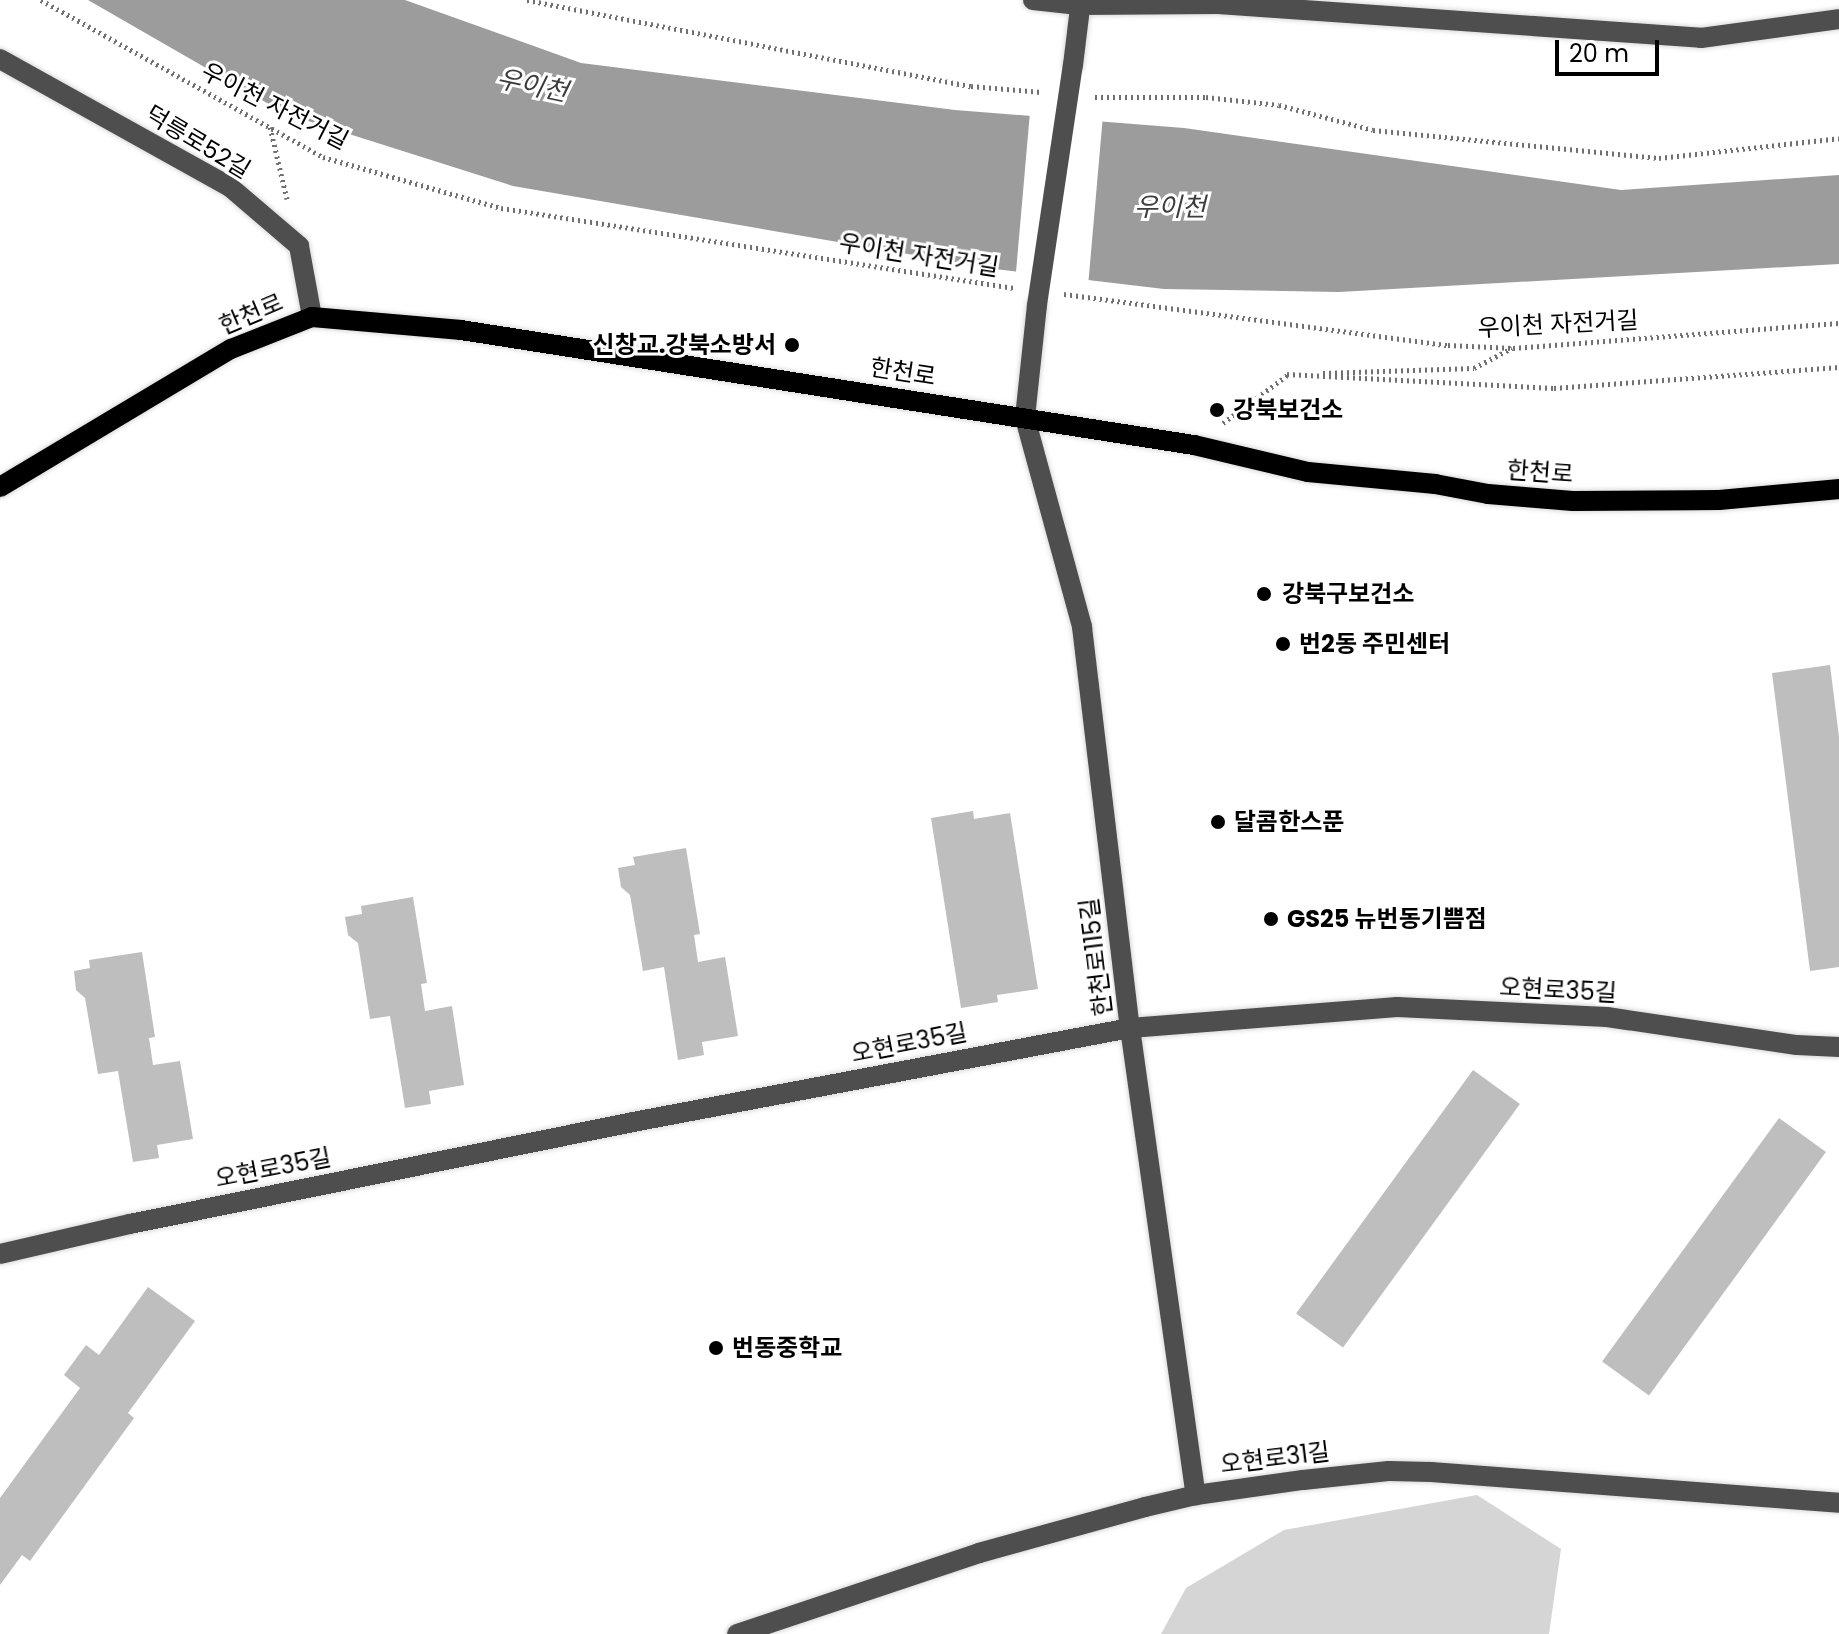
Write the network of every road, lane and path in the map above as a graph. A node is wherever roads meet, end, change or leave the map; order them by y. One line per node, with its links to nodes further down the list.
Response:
1 (41, 0): 9 (path, 우이천 자전거길)
2 (527, 0): 7 (path)
3 (1033, 0): 4 (street)
4 (1080, 3): 5 (street); 13 (street, bridge)
5 (1839, 19)
6 (0, 59): 14 (street, 덕릉로52길)
7 (1046, 92)
8 (1091, 97): 10 (path)
9 (270, 127): 11 (path); 13 (path, 우이천 자전거길)
10 (1839, 138)
11 (288, 202)
12 (1060, 294): 16 (path, 우이천 자전거길)
13 (1033, 298): 19 (street)
14 (312, 317): 19 (main road, 한천로); 21 (main road, 한천로)
15 (1839, 323): 16 (path, 우이천 자전거길)
16 (1513, 348): 18 (path)
17 (1839, 367): 18 (path)
18 (1287, 374): 20 (path)
19 (1025, 418): 20 (main road, 한천로); 23 (street, 한천로115길)
20 (1194, 445): 22 (main road, 한천로)
21 (0, 487)
22 (1839, 489)
23 (1130, 1028): 24 (street, 오현로35길); 25 (street, 오현로35길); 26 (street, 한천로115길)
24 (1839, 1047)
25 (0, 1254)
26 (1196, 1495): 27 (street, 오현로31길); 28 (street, 오현로31길)
27 (1839, 1503)
28 (737, 1634)

